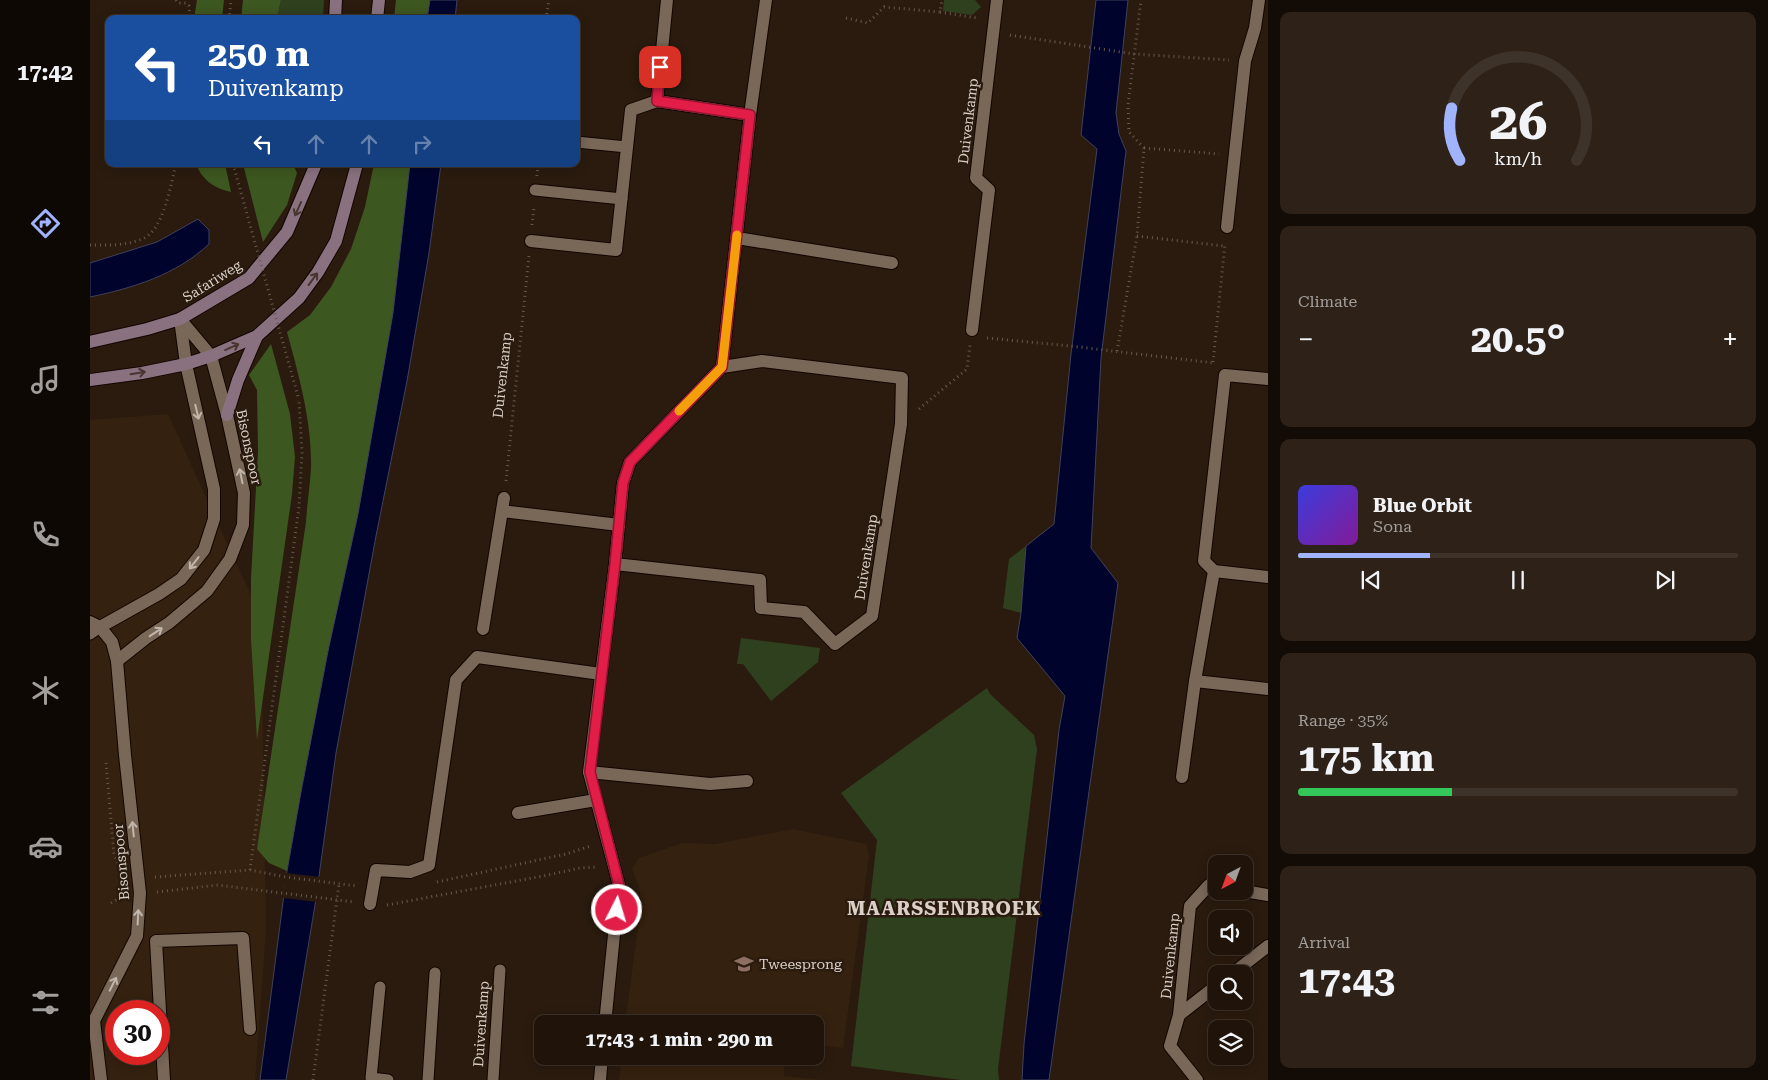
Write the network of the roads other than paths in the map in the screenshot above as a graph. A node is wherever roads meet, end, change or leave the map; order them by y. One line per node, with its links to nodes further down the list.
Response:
1 (336, 0): 7 (street)
2 (379, 0): 8 (street)
3 (667, 0): 10 (street)
4 (766, 0): 11 (street)
5 (997, 0): 23 (street, Duivenkamp)
6 (1259, 0): 9 (street)
7 (335, 15)
8 (377, 15)
9 (1262, 29): 18 (street)
10 (657, 101): 11 (street); 13 (street)
11 (750, 115): 19 (street)
12 (580, 142): 13 (lane)
13 (627, 147): 17 (street)
14 (315, 167): 22 (street, Safariweg, one-way to 22)
15 (357, 167): 24 (street, one-way to 15)
16 (535, 190): 17 (lane)
17 (622, 199): 20 (street)
18 (1227, 227)
19 (737, 238): 21 (street); 28 (street)
20 (530, 241)
21 (892, 263)
22 (180, 319): 25 (street, Safariweg); 26 (street, Bisonspoor); 27 (street, Safariweg)
23 (971, 333)
24 (257, 336): 26 (street, one-way to 24); 31 (street)
25 (90, 342)
26 (211, 356): 27 (street); 31 (street, Bisonspoor)
27 (186, 364): 30 (street, one-way to 27); 36 (street, Bisonspoor, one-way to 36)
28 (722, 367): 32 (street); 33 (street, Duivenkamp)
29 (1268, 379): 34 (street)
30 (90, 380)
31 (228, 415): 38 (street, Bisonspoor, one-way to 31)
32 (619, 525): 33 (street); 37 (street)
33 (615, 564): 39 (street)
34 (1214, 571): 35 (street); 40 (street)
35 (1268, 577)
36 (93, 628): 38 (street, Bisonspoor)
37 (483, 629)
38 (117, 661): 61 (street, Bisonspoor, one-way to 38)
39 (601, 674): 42 (street); 50 (street)
40 (1195, 681): 41 (street); 43 (street)
41 (1268, 689)
42 (590, 772): 44 (street); 45 (street)
43 (1182, 777)
44 (747, 781)
45 (596, 800): 46 (street); 58 (street)
46 (518, 813)
47 (1208, 886): 57 (street, Duivenkamp)
48 (1253, 892): 49 (street)
49 (1268, 895)
50 (370, 904)
51 (1268, 946): 52 (street)
52 (1244, 965)
53 (500, 970): 65 (lane, Duivenkamp)
54 (435, 973): 64 (lane)
55 (380, 987): 63 (lane)
56 (1208, 992): 57 (street, Duivenkamp)
57 (1179, 1014): 67 (street, Duivenkamp)
58 (606, 1015)
59 (250, 1029): 62 (street)
60 (601, 1065): 66 (street)
61 (101, 1080)
62 (164, 1080)
63 (388, 1080)
64 (428, 1080)
65 (493, 1080)
66 (600, 1080)
67 (1197, 1080)

